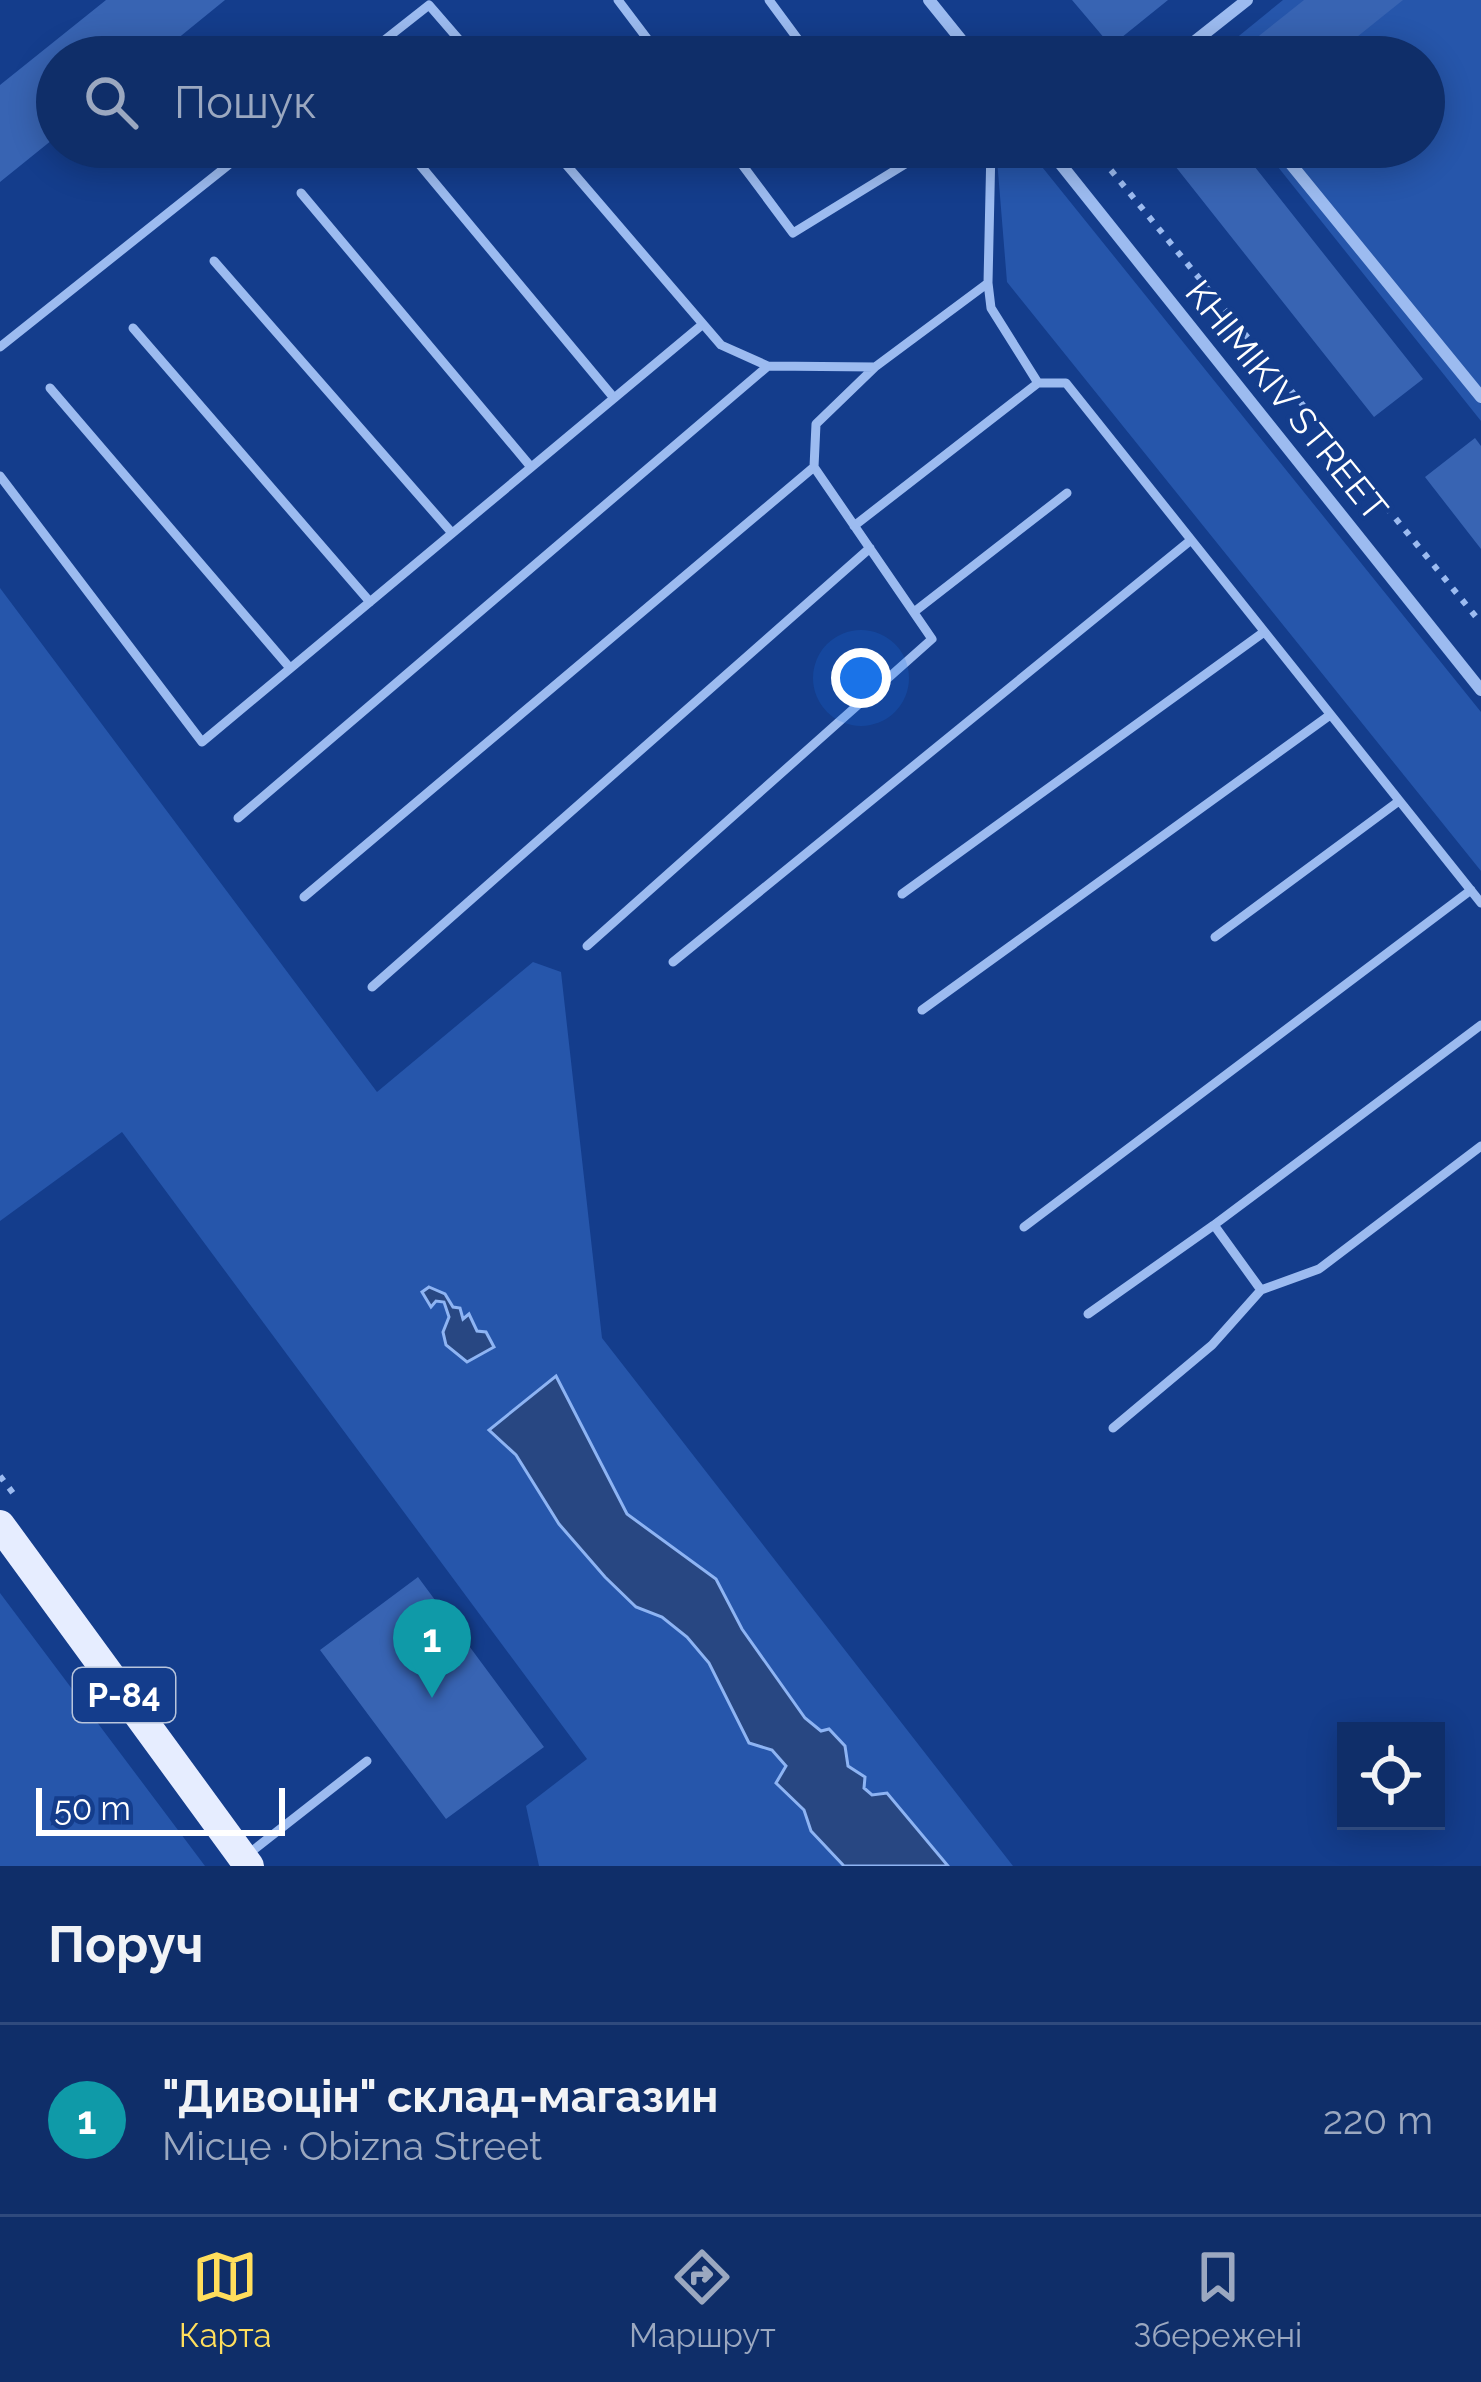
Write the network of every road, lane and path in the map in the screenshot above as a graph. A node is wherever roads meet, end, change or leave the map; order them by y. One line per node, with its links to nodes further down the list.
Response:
1 (618, 0): 7 (lane)
2 (769, 0): 8 (lane)
3 (929, 0): 9 (street)
4 (1247, 0): 10 (street)
5 (390, 36): 6 (lane)
6 (455, 36)
7 (645, 36)
8 (796, 36)
9 (958, 36)
10 (1202, 36)
11 (225, 168): 25 (lane)
12 (422, 168): 31 (lane)
13 (569, 168): 23 (lane)
14 (745, 168): 15 (lane)
15 (899, 168)
16 (991, 168): 22 (lane)
17 (1069, 168): 45 (street, KHIMIKIV STREET)
18 (1109, 168): 42 (path)
19 (1294, 168): 30 (street)
20 (302, 193): 32 (lane)
21 (214, 261): 37 (lane)
22 (988, 283): 27 (lane); 28 (lane)
23 (703, 324): 26 (lane); 31 (lane)
24 (133, 328): 40 (lane)
25 (0, 347)
26 (767, 366): 27 (lane); 48 (lane)
27 (875, 367): 33 (lane)
28 (1037, 383): 36 (lane); 38 (lane)
29 (50, 388): 44 (lane)
30 (1481, 397)
31 (614, 398): 32 (lane)
32 (531, 467): 37 (lane)
33 (814, 467): 36 (lane); 51 (lane)
34 (0, 476): 44 (lane)
35 (1067, 493): 41 (lane)
36 (854, 526): 39 (lane)
37 (452, 533): 40 (lane)
38 (1191, 540): 43 (lane); 55 (lane)
39 (869, 548): 41 (lane); 56 (lane)
40 (370, 602): 44 (lane)
41 (914, 612): 54 (lane)
42 (1481, 623)
43 (1264, 632): 46 (lane); 50 (lane)
44 (290, 668)
45 (1481, 690)
46 (1330, 715): 47 (lane); 57 (lane)
47 (1399, 801): 49 (lane); 53 (lane)
48 (238, 818)
49 (1471, 890): 52 (lane); 61 (lane)
50 (902, 894)
51 (304, 898)
52 (1481, 903)
53 (1215, 937)
54 (587, 946)
55 (673, 962)
56 (372, 987)
57 (922, 1010)
58 (1481, 1024): 60 (lane)
59 (1481, 1147): 62 (lane)
60 (1214, 1225): 62 (lane); 63 (lane)
61 (1024, 1227)
62 (1261, 1291): 64 (lane)
63 (1088, 1313)
64 (1114, 1428)
65 (0, 1525): 67 (main road, Р-84)
66 (367, 1762): 67 (lane)
67 (246, 1862)

